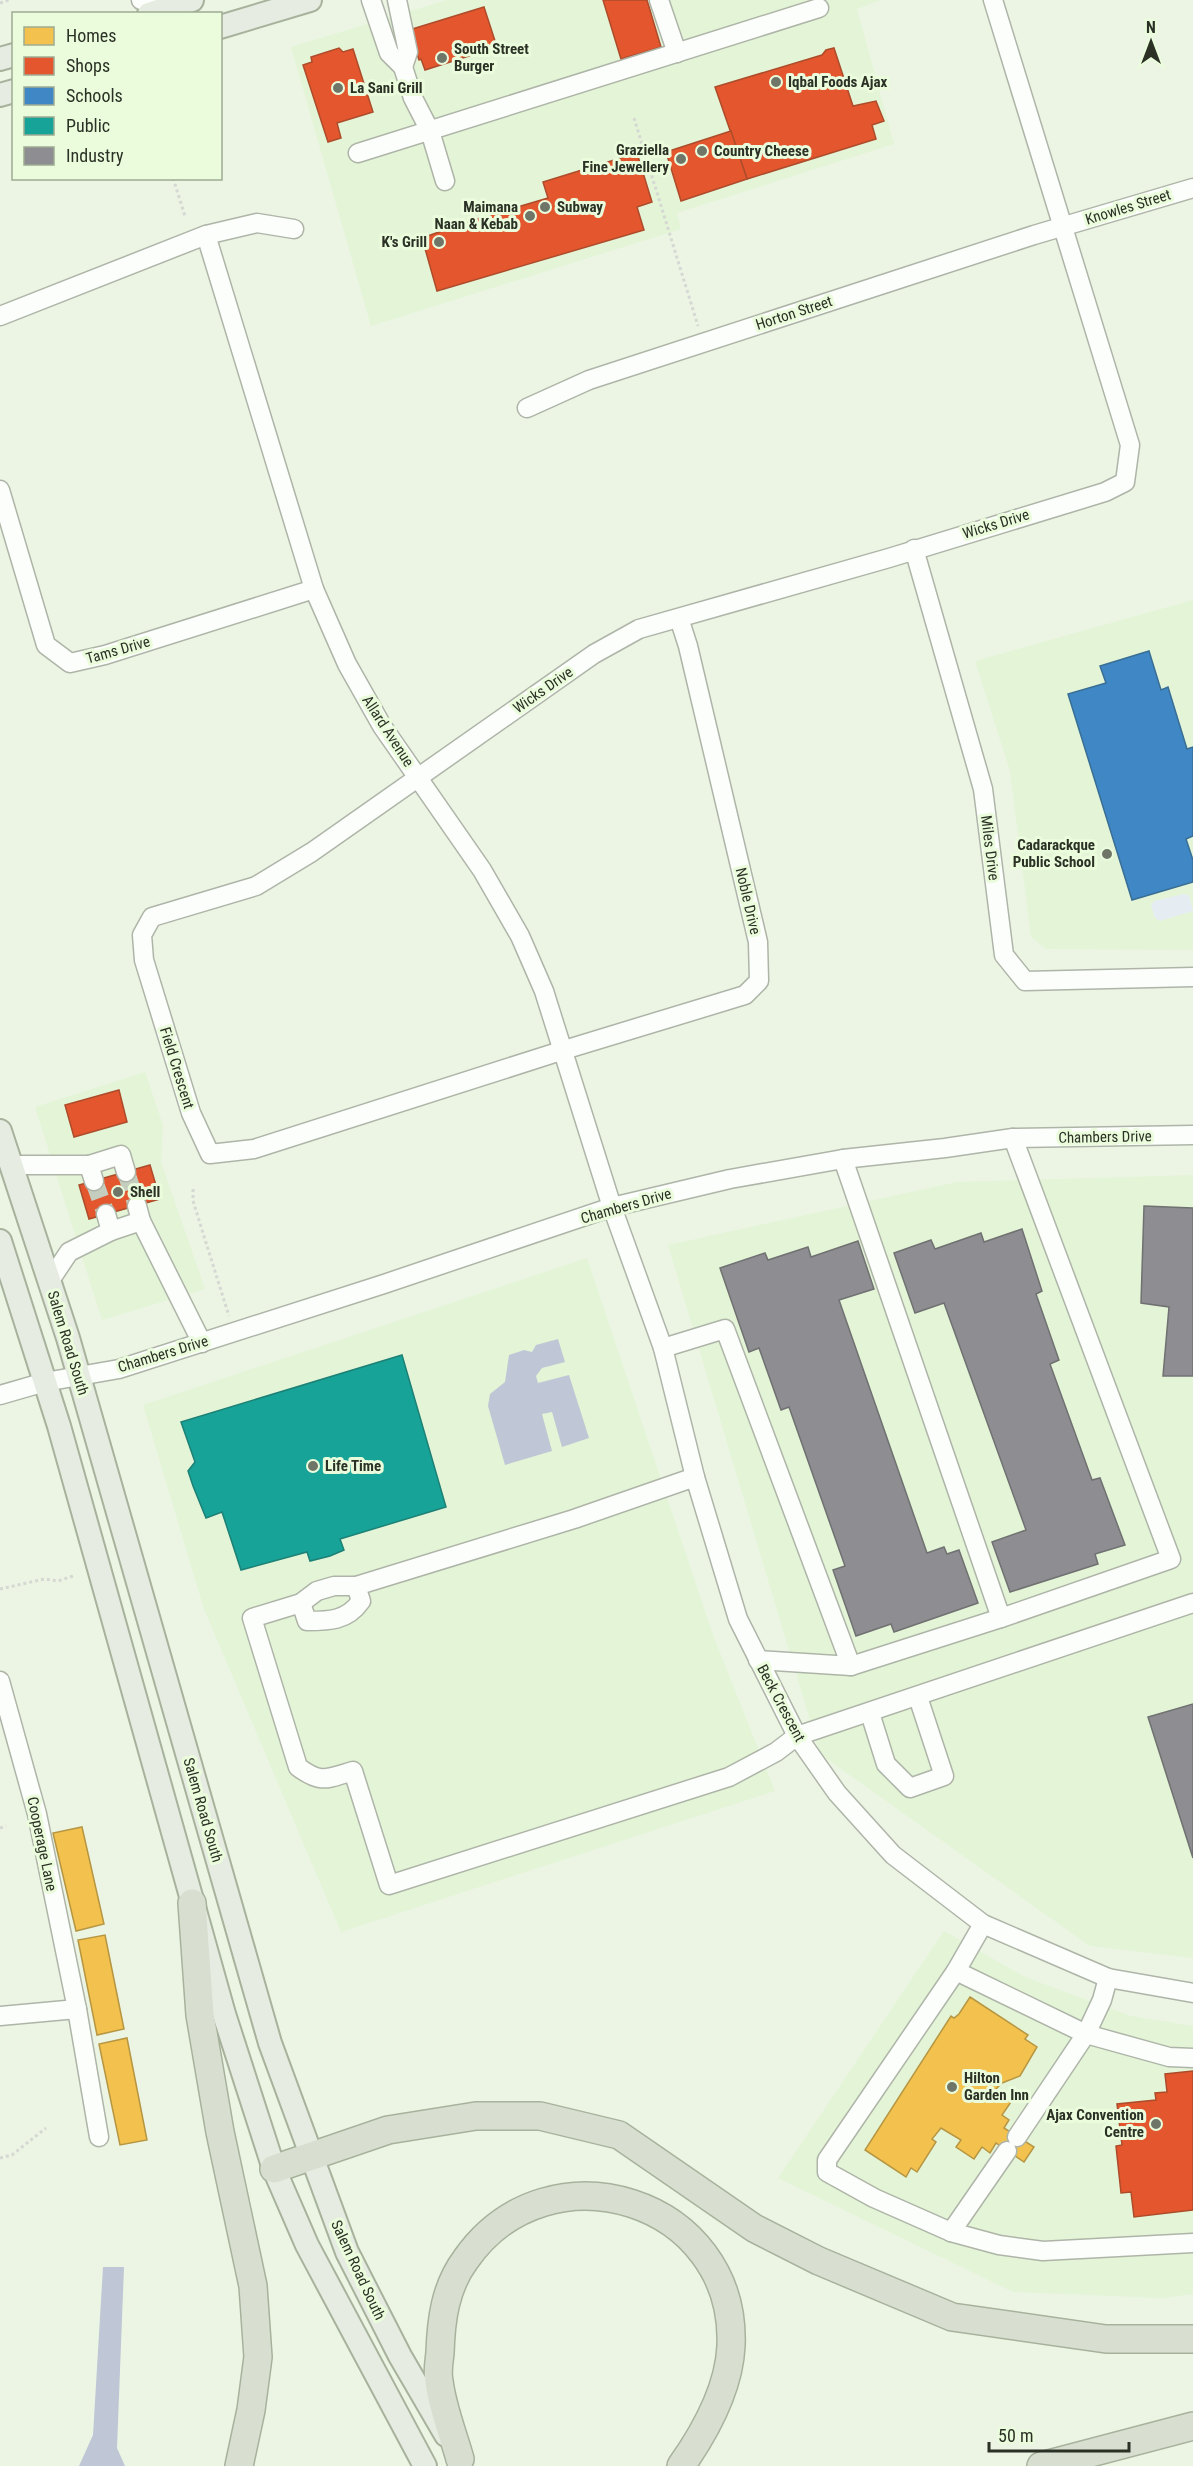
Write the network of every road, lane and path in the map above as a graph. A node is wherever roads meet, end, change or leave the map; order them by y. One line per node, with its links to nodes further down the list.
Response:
1 (9, 0): 9 (path)
2 (141, 0): 11 (street)
3 (192, 0): 11 (main road)
4 (310, 0): 12 (main road)
5 (371, 0): 14 (street)
6 (397, 0): 14 (street)
7 (659, 0): 13 (street)
8 (993, 0): 22 (street, Wicks Drive)
9 (0, 3)
10 (819, 8): 13 (street)
11 (159, 10)
12 (222, 26)
13 (677, 53): 16 (street)
14 (403, 67): 16 (street)
15 (634, 118): 26 (path)
16 (430, 131): 17 (street); 19 (street)
17 (358, 153)
18 (174, 180): 21 (path)
19 (444, 181)
20 (1193, 188): 22 (street, Knowles Street)
21 (185, 216)
22 (1063, 226): 26 (street, Horton Street); 29 (street, Wicks Drive)
23 (294, 229): 24 (street)
24 (206, 235): 25 (street); 30 (street, Allard Avenue)
25 (0, 316)
26 (703, 343): 27 (street, Horton Street)
27 (527, 408)
28 (0, 490): 30 (street, Tams Drive)
29 (914, 549): 31 (street, Wicks Drive); 33 (street, Miles Drive)
30 (314, 589): 32 (street, Allard Avenue)
31 (679, 618): 32 (street, Wicks Drive); 34 (street, Noble Drive)
32 (418, 777): 34 (street, Allard Avenue); 34 (street, Field Crescent)
33 (1193, 977)
34 (564, 1050): 42 (street, Allard Avenue)
35 (0, 1131): 39 (main road, Salem Road South)
36 (1193, 1136): 37 (street, Chambers Drive)
37 (1013, 1138): 38 (street, Chambers Drive); 57 (street)
38 (843, 1159): 42 (street, Chambers Drive); 57 (street)
39 (11, 1165): 40 (street); 44 (main road, Salem Road South)
40 (126, 1172)
41 (193, 1189): 45 (path)
42 (612, 1207): 45 (street, Chambers Drive); 47 (street, Beck Crescent)
43 (0, 1241): 49 (main road, Salem Road South)
44 (50, 1282): 46 (street); 48 (main road, Salem Road South)
45 (234, 1332): 46 (street, Chambers Drive)
46 (202, 1343): 48 (street, Chambers Drive)
47 (663, 1348): 51 (street, Beck Crescent); 59 (street)
48 (79, 1376): 49 (street, Chambers Drive); 77 (main road, Salem Road South)
49 (45, 1382): 50 (street, Chambers Drive); 66 (main road, Salem Road South)
50 (0, 1395)
51 (695, 1477): 53 (street); 58 (street, Beck Crescent)
52 (73, 1576): 54 (path)
53 (356, 1586): 55 (street); 55 (street)
54 (0, 1589)
55 (301, 1603): 63 (street)
56 (1193, 1603): 61 (street)
57 (1001, 1618): 59 (street)
58 (758, 1660): 59 (street); 63 (street, Beck Crescent)
59 (852, 1666)
60 (0, 1681): 71 (street, Cooperage Lane)
61 (918, 1697): 62 (street); 62 (street)
62 (870, 1713): 63 (street)
63 (797, 1737): 67 (street, Beck Crescent)
64 (6, 1826): 65 (path)
65 (0, 1828)
66 (192, 1903): 79 (main road, Salem Road South); 85 (highway)
67 (983, 1924): 68 (street); 69 (street, Beck Crescent)
68 (956, 1971): 73 (street); 80 (street)
69 (1108, 1978): 70 (street, Beck Crescent); 73 (street)
70 (1193, 1993)
71 (77, 2009): 72 (street); 76 (street, Cooperage Lane)
72 (0, 2016)
73 (1086, 2034): 74 (street); 80 (street)
74 (1193, 2058)
75 (46, 2128): 78 (path)
76 (99, 2137)
77 (310, 2155): 79 (highway); 82 (highway); 84 (main road, Salem Road South)
78 (0, 2158)
79 (274, 2169): 86 (main road, Salem Road South)
80 (951, 2232): 81 (street)
81 (1193, 2242)
82 (1193, 2339)
83 (1193, 2426): 88 (highway)
84 (462, 2463): 87 (highway)
85 (239, 2466)
86 (425, 2466)
87 (681, 2466)
88 (1041, 2466)

